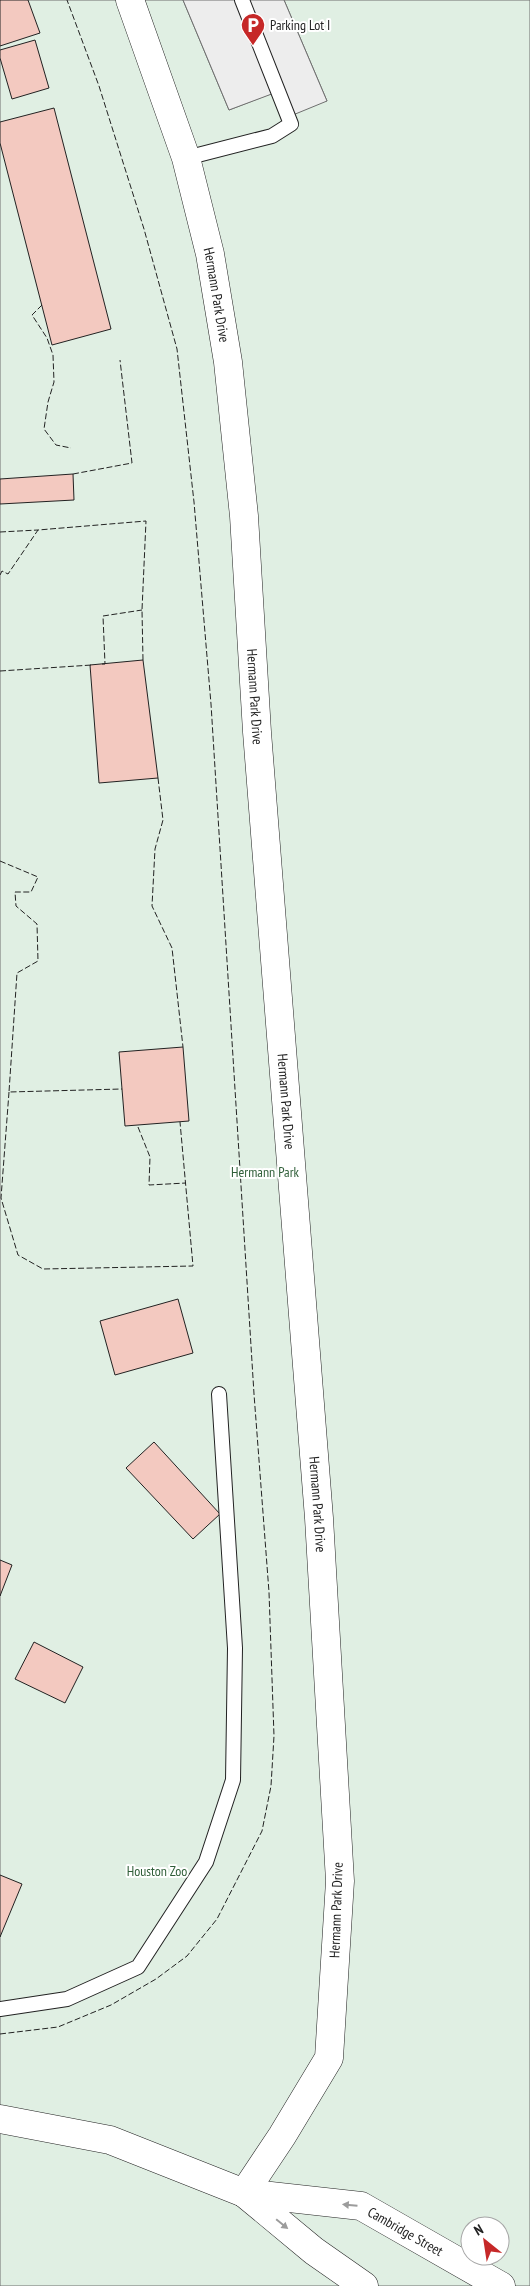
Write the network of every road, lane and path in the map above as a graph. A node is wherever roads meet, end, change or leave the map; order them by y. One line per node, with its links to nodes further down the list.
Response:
1 (130, 0): 3 (street, Hermann Park Drive)
2 (242, 0): 3 (lane)
3 (186, 158): 7 (street, Hermann Park Drive)
4 (219, 1394): 5 (lane)
5 (0, 2009)
6 (0, 2119): 7 (street, Cambridge Street)
7 (244, 2193): 8 (street, Cambridge Street, one-way to 8); 9 (street, Cambridge Street, one-way to 7)
8 (364, 2286)
9 (501, 2286)

